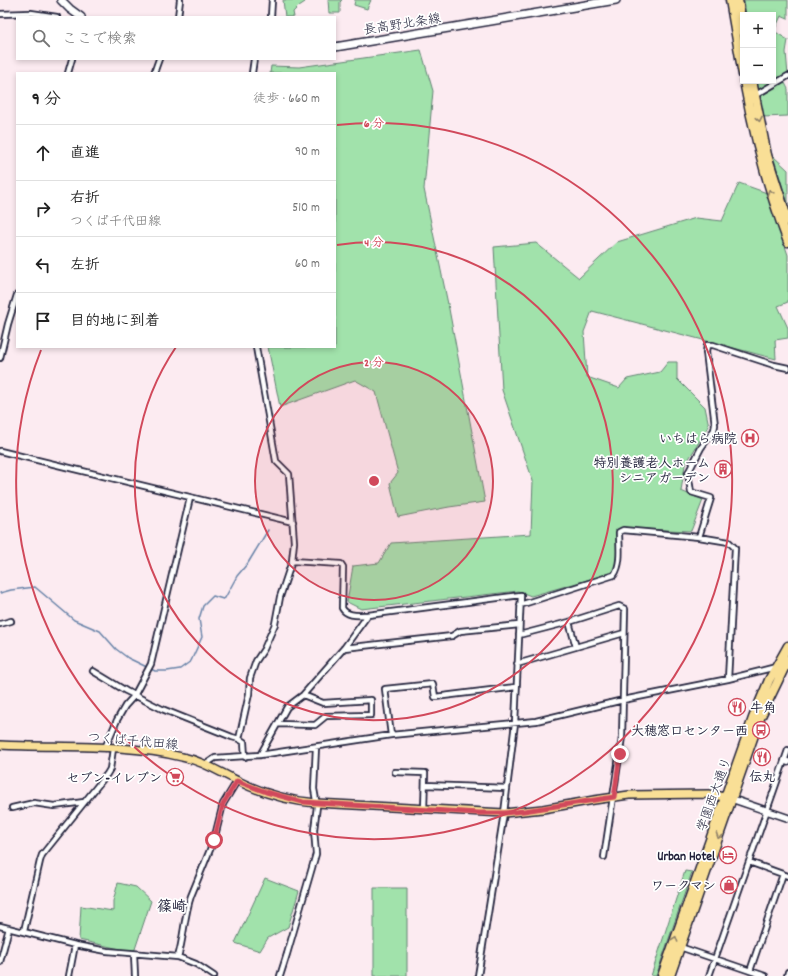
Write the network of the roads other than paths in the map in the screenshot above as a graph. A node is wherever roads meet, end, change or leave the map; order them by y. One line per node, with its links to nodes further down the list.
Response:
1 (61, 0): 10 (main road)
2 (180, 0): 11 (street)
3 (272, 0): 12 (street)
4 (616, 0): 13 (main road, 長高野北条線)
5 (730, 0): 14 (highway)
6 (738, 0): 7 (highway)
7 (740, 13)
8 (0, 14): 9 (street)
9 (50, 16)
10 (80, 16)
11 (178, 16)
12 (271, 16)
13 (336, 47)
14 (740, 58)
15 (72, 60): 18 (street)
16 (159, 60): 19 (street)
17 (254, 60): 20 (street)
18 (68, 72)
19 (154, 72)
20 (252, 72)
21 (788, 76): 24 (street)
22 (745, 84): 26 (highway, one-way to 22)
23 (752, 84): 24 (highway)
24 (754, 96): 25 (highway, one-way to 25)
25 (788, 221)
26 (788, 242)
27 (16, 298): 29 (street)
28 (256, 348): 33 (street)
29 (0, 358)
30 (788, 368): 34 (street)
31 (0, 451): 32 (street)
32 (190, 498): 33 (street); 54 (street)
33 (293, 522): 35 (street)
34 (699, 537): 36 (street); 51 (street)
35 (292, 561): 37 (street); 59 (street)
36 (520, 604): 37 (street); 41 (street)
37 (368, 615): 46 (street)
38 (11, 621): 40 (street)
39 (569, 622): 42 (street); 43 (street); 45 (street)
40 (0, 624)
41 (519, 625): 43 (street); 46 (street)
42 (624, 633): 45 (street); 55 (street)
43 (519, 636): 48 (street)
44 (788, 646): 49 (highway, 学園西大通り)
45 (576, 647): 48 (street)
46 (344, 648): 53 (street)
47 (787, 662): 49 (street); 74 (highway, 学園西大通り)
48 (517, 664): 52 (street)
49 (777, 666): 51 (street); 74 (highway, 学園西大通り)
50 (93, 671): 54 (street)
51 (728, 679): 55 (street)
52 (516, 687): 56 (street); 58 (street)
53 (303, 695): 57 (street); 57 (street)
54 (134, 696): 59 (street); 62 (street)
55 (623, 700): 56 (street); 73 (street)
56 (515, 723): 58 (street); 72 (street)
57 (278, 724): 65 (street)
58 (391, 735): 61 (street)
59 (239, 739): 66 (street)
60 (0, 745): 62 (main road, つくば千代田線)
61 (316, 747): 65 (street); 76 (street)
62 (105, 748): 63 (main road, つくば千代田線)
63 (113, 749): 68 (main road, つくば千代田線); 75 (street)
64 (788, 750): 67 (street)
65 (260, 755): 66 (street)
66 (245, 757): 68 (street)
67 (786, 761): 79 (street)
68 (206, 764): 70 (main road, つくば千代田線)
69 (394, 772): 71 (street)
70 (237, 781): 76 (main road, つくば千代田線); 92 (street)
71 (425, 785): 72 (street); 78 (street)
72 (507, 788): 80 (street)
73 (614, 797): 74 (main road, つくば千代田線); 80 (main road, つくば千代田線); 82 (street)
74 (729, 798): 79 (street); 90 (highway, 学園西大通り, one-way to 90); 102 (highway, 学園西大通り, one-way to 74)
75 (84, 802): 77 (street); 88 (street)
76 (316, 803): 78 (main road, つくば千代田線); 100 (street)
77 (12, 808)
78 (424, 810): 80 (main road, つくば千代田線)
79 (767, 811): 81 (street); 83 (street)
80 (504, 813): 101 (street)
81 (788, 818)
82 (604, 857)
83 (749, 862): 84 (street); 93 (street)
84 (783, 874): 85 (street); 95 (street)
85 (788, 876)
86 (0, 926): 87 (street)
87 (9, 928): 88 (street); 94 (street)
88 (24, 931): 89 (street)
89 (75, 944): 91 (street); 97 (street)
90 (680, 946): 93 (street); 103 (highway, 学園西大通り)
91 (134, 954): 92 (street); 98 (street)
92 (178, 957): 99 (street)
93 (715, 959): 95 (street); 104 (street)
94 (0, 962)
95 (750, 971): 105 (street)
96 (788, 972): 106 (street)
97 (69, 976)
98 (135, 976)
99 (214, 976)
100 (280, 976)
101 (478, 976)
102 (662, 976)
103 (670, 976)
104 (709, 976)
105 (765, 976)
106 (787, 976)

